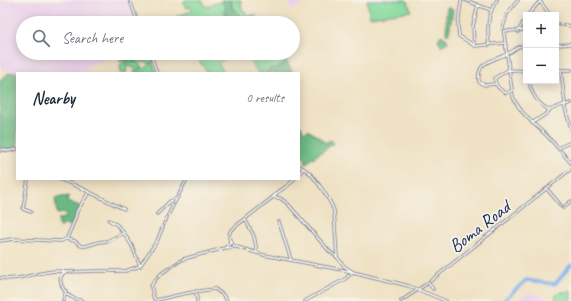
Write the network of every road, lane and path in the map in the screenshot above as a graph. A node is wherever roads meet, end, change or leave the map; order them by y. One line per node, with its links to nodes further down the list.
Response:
1 (130, 0): 12 (street)
2 (464, 0): 8 (street); 23 (street)
3 (497, 0): 9 (street)
4 (511, 0): 7 (street)
5 (518, 0): 7 (street)
6 (540, 1): 10 (street); 11 (street)
7 (515, 3): 16 (street)
8 (478, 5): 9 (street); 23 (street)
9 (491, 10): 21 (street)
10 (530, 12)
11 (548, 12)
12 (136, 16)
13 (523, 23): 18 (street)
14 (559, 24): 15 (street)
15 (571, 26)
16 (504, 31): 18 (street); 19 (street)
17 (523, 31): 18 (street)
18 (518, 32)
19 (505, 43): 21 (street); 25 (street)
20 (571, 44): 22 (street)
21 (489, 45): 23 (street)
22 (559, 45)
23 (475, 46)
24 (523, 46): 25 (street)
25 (506, 54): 27 (street); 32 (street)
26 (152, 60): 30 (street)
27 (508, 70): 31 (street); 32 (street); 34 (street)
28 (561, 70): 29 (street); 36 (street)
29 (571, 70)
30 (157, 72)
31 (523, 72)
32 (495, 84): 34 (street)
33 (529, 84): 37 (street)
34 (511, 91): 38 (street)
35 (571, 103): 36 (street)
36 (564, 105): 37 (street); 39 (street)
37 (550, 110): 38 (street)
38 (532, 123): 41 (street)
39 (571, 128)
40 (571, 142): 41 (street)
41 (558, 148): 44 (street)
42 (16, 150): 43 (street)
43 (0, 151)
44 (571, 163)
45 (300, 167): 46 (street)
46 (303, 169): 48 (street); 71 (street)
47 (571, 169): 53 (street, Boma Road)
48 (300, 173)
49 (28, 180): 59 (street)
50 (62, 180): 54 (street)
51 (186, 180): 56 (street)
52 (294, 180): 55 (street)
53 (547, 188): 57 (street); 77 (street, Boma Road)
54 (89, 192): 58 (street); 65 (street)
55 (273, 197): 61 (street); 71 (street)
56 (176, 198): 60 (street); 73 (street)
57 (571, 201)
58 (124, 209)
59 (31, 212)
60 (156, 214)
61 (245, 219): 66 (street); 70 (street)
62 (109, 220): 64 (street)
63 (279, 222): 72 (street)
64 (124, 232): 65 (street); 73 (street)
65 (66, 239): 67 (street)
66 (230, 240): 68 (street); 69 (street)
67 (0, 241)
68 (237, 247): 69 (street); 70 (street)
69 (225, 248): 81 (street)
70 (257, 252): 72 (street)
71 (337, 257): 75 (street)
72 (291, 260): 75 (street)
73 (140, 266): 74 (street)
74 (65, 272): 76 (street); 80 (street)
75 (353, 272): 79 (street); 86 (street)
76 (0, 278)
77 (428, 283): 78 (street); 79 (street, Boma Road)
78 (433, 289)
79 (418, 290): 87 (street, Boma Road); 88 (street)
80 (66, 291): 82 (street); 83 (street)
81 (196, 291): 84 (street); 85 (street)
82 (63, 301)
83 (82, 301)
84 (197, 301)
85 (227, 301)
86 (305, 301)
87 (401, 301)
88 (446, 301)

